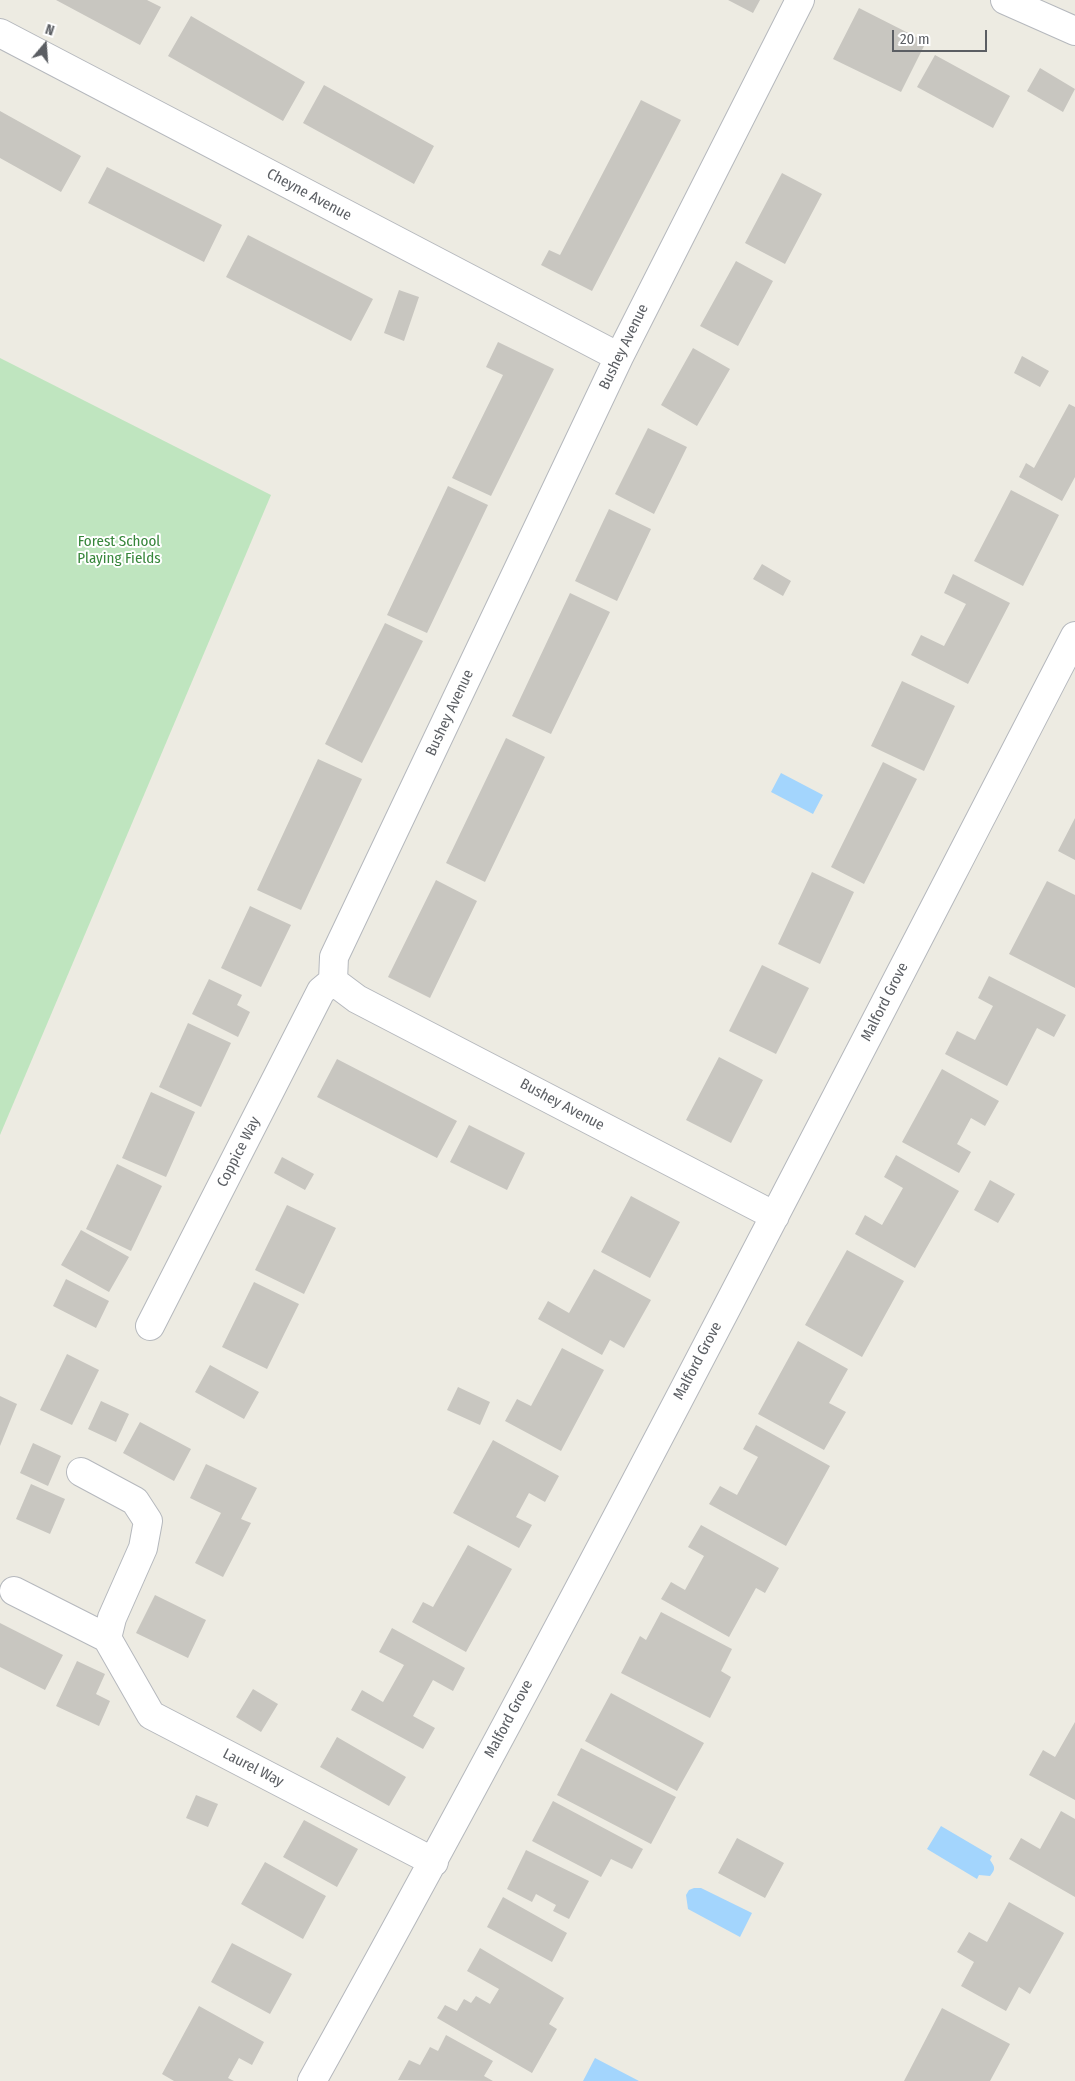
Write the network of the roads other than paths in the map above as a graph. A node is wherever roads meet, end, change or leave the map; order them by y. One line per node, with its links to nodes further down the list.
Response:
1 (800, 0): 5 (street, Bushey Avenue)
2 (1006, 0): 3 (street)
3 (1075, 31)
4 (0, 33): 5 (street, Cheyne Avenue)
5 (619, 357): 7 (street, Bushey Avenue)
6 (1075, 636): 8 (street, Malford Grove)
7 (333, 982): 8 (street, Bushey Avenue); 9 (street, Coppice Way)
8 (774, 1216): 13 (street, Malford Grove)
9 (150, 1326)
10 (81, 1472): 12 (street)
11 (14, 1591): 12 (street)
12 (107, 1638): 13 (street, Laurel Way)
13 (434, 1862): 14 (street, Malford Grove)
14 (312, 2081)

